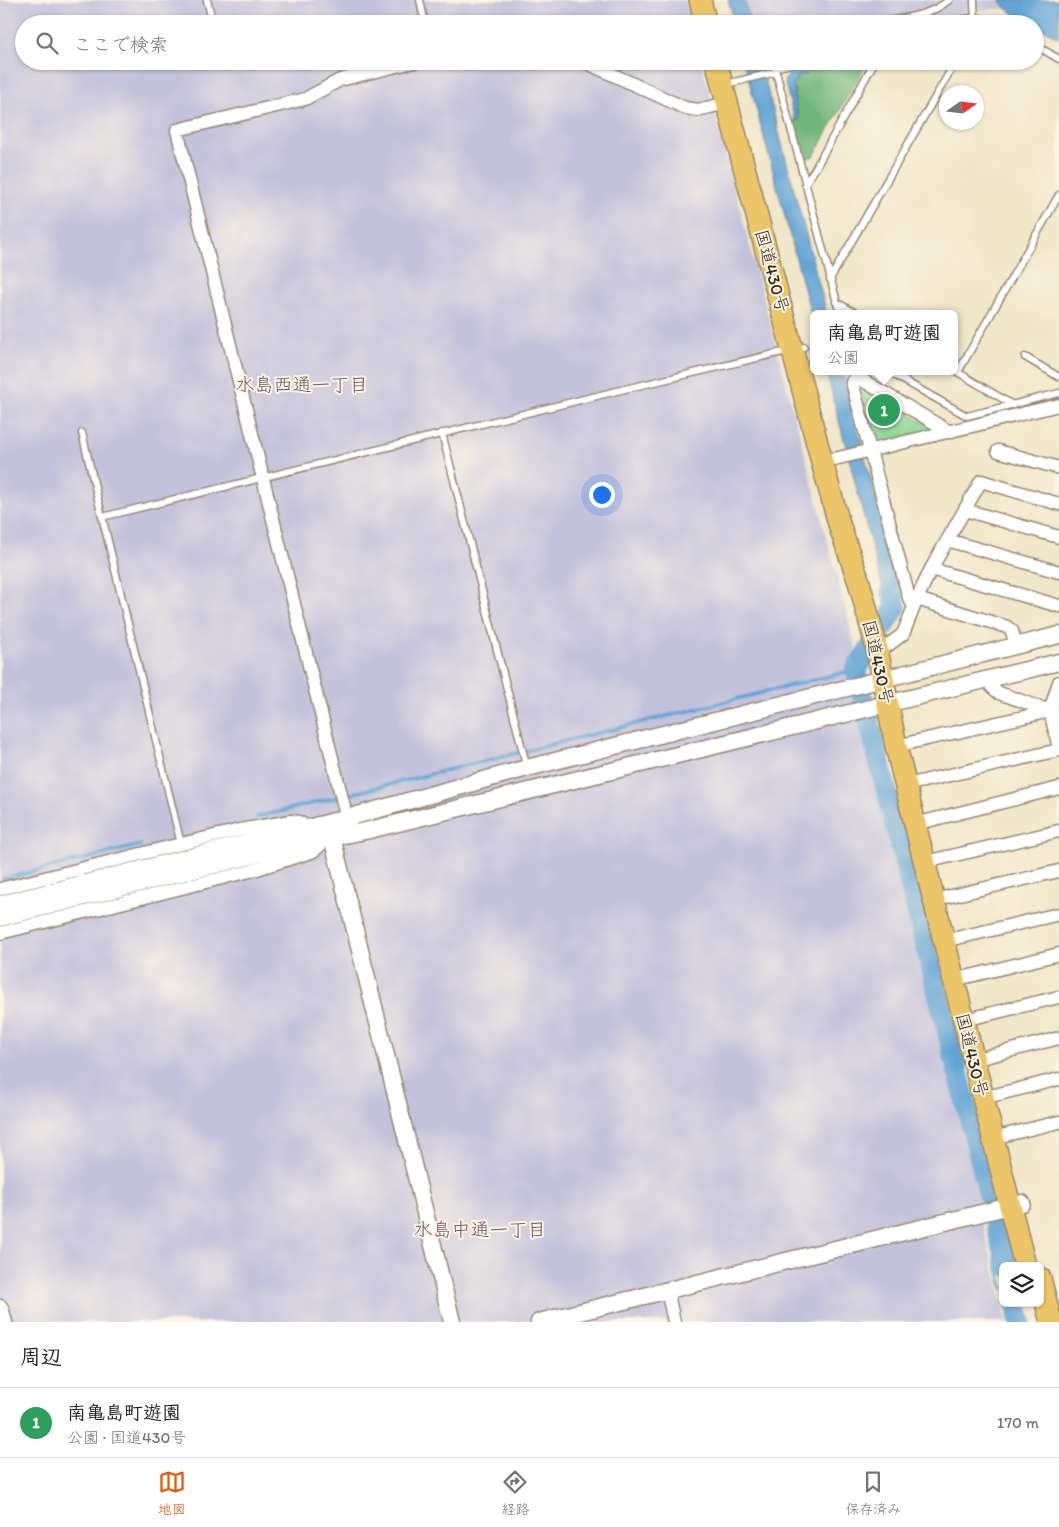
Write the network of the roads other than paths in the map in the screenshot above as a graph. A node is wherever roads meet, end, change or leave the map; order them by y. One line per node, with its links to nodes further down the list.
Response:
1 (207, 0): 7 (lane)
2 (420, 0): 8 (lane)
3 (700, 0): 9 (highway)
4 (714, 0): 10 (highway)
5 (948, 0): 11 (lane)
6 (974, 0): 12 (lane)
7 (211, 15)
8 (423, 15)
9 (704, 15)
10 (718, 15)
11 (917, 15)
12 (975, 15)
13 (1044, 50): 14 (lane)
14 (1059, 59)
15 (381, 70): 45 (street)
16 (603, 70): 22 (street)
17 (722, 70): 22 (highway, 国道430号)
18 (731, 70): 22 (highway, 国道430号)
19 (870, 70): 23 (lane)
20 (951, 70): 25 (lane)
21 (776, 72): 22 (lane); 23 (lane)
22 (733, 87): 29 (highway, 国道430号)
23 (805, 184): 25 (lane)
24 (1059, 195): 31 (lane)
25 (830, 279): 26 (lane)
26 (836, 302): 27 (lane); 28 (lane)
27 (839, 310)
28 (850, 310)
29 (799, 349): 40 (lane); 43 (highway, 国道430号)
30 (1025, 357): 34 (lane)
31 (958, 368)
32 (958, 372): 36 (lane)
33 (894, 375): 36 (lane)
34 (1059, 377)
35 (1059, 393): 36 (lane)
36 (1013, 404)
37 (1059, 405): 38 (street)
38 (950, 432): 41 (street); 41 (street)
39 (82, 433): 48 (lane)
40 (442, 433): 45 (lane); 66 (lane)
41 (868, 451): 43 (street); 53 (street)
42 (998, 451): 44 (street)
43 (834, 459): 55 (highway, 国道430号)
44 (1059, 468)
45 (262, 477): 48 (lane); 69 (street)
46 (1059, 504): 47 (street)
47 (965, 510): 49 (street); 50 (street)
48 (102, 517): 76 (lane)
49 (1059, 537)
50 (947, 540): 51 (street); 52 (street)
51 (931, 569): 53 (street); 54 (street)
52 (1059, 572)
53 (916, 602): 55 (street); 57 (street)
54 (1059, 606)
55 (880, 635): 60 (highway, 国道430号)
56 (1059, 636): 57 (street)
57 (1016, 646): 60 (street)
58 (1059, 662): 59 (street)
59 (989, 679): 62 (street); 63 (street)
60 (872, 682): 62 (highway, 国道430号); 66 (street)
61 (1059, 682): 63 (street)
62 (878, 706): 64 (highway, 国道430号); 74 (street)
63 (1054, 713): 64 (street); 65 (street)
64 (903, 745): 67 (highway, 国道430号)
65 (1059, 749): 67 (street)
66 (524, 757): 69 (street)
67 (912, 784): 71 (highway, 国道430号)
68 (1059, 788): 71 (street)
69 (347, 818): 70 (street); 74 (street)
70 (329, 822): 72 (street); 75 (street)
71 (921, 822): 77 (highway, 国道430号)
72 (307, 827): 76 (street); 79 (street)
73 (1059, 831): 77 (street)
74 (350, 834): 75 (street)
75 (330, 839): 79 (street); 85 (street); 105 (street)
76 (181, 844): 80 (street)
77 (930, 861): 81 (highway, 国道430号)
78 (1059, 871): 81 (street)
79 (142, 876): 82 (street); 84 (street)
80 (0, 889)
81 (940, 899): 86 (highway, 国道430号)
82 (0, 904)
83 (1059, 914): 86 (street)
84 (0, 918)
85 (0, 933)
86 (950, 940): 88 (highway, 国道430号)
87 (1059, 954): 88 (street)
88 (959, 978): 90 (highway, 国道430号)
89 (1059, 997): 90 (street)
90 (969, 1019): 92 (highway, 国道430号)
91 (1059, 1038): 92 (street)
92 (979, 1059): 94 (highway, 国道430号)
93 (1059, 1079): 94 (street)
94 (989, 1097): 96 (highway, 国道430号)
95 (1059, 1122): 96 (street)
96 (999, 1137): 97 (highway, 国道430号)
97 (1003, 1208): 98 (highway, 国道430号); 99 (highway, 国道430号); 100 (street)
98 (1023, 1262)
99 (1035, 1262)
100 (667, 1290): 106 (street); 107 (street)
101 (1044, 1294): 109 (highway)
102 (1035, 1307): 108 (highway)
103 (0, 1308): 104 (street)
104 (4, 1322)
105 (452, 1322)
106 (539, 1322)
107 (674, 1322)
108 (1039, 1322)
109 (1051, 1322)

